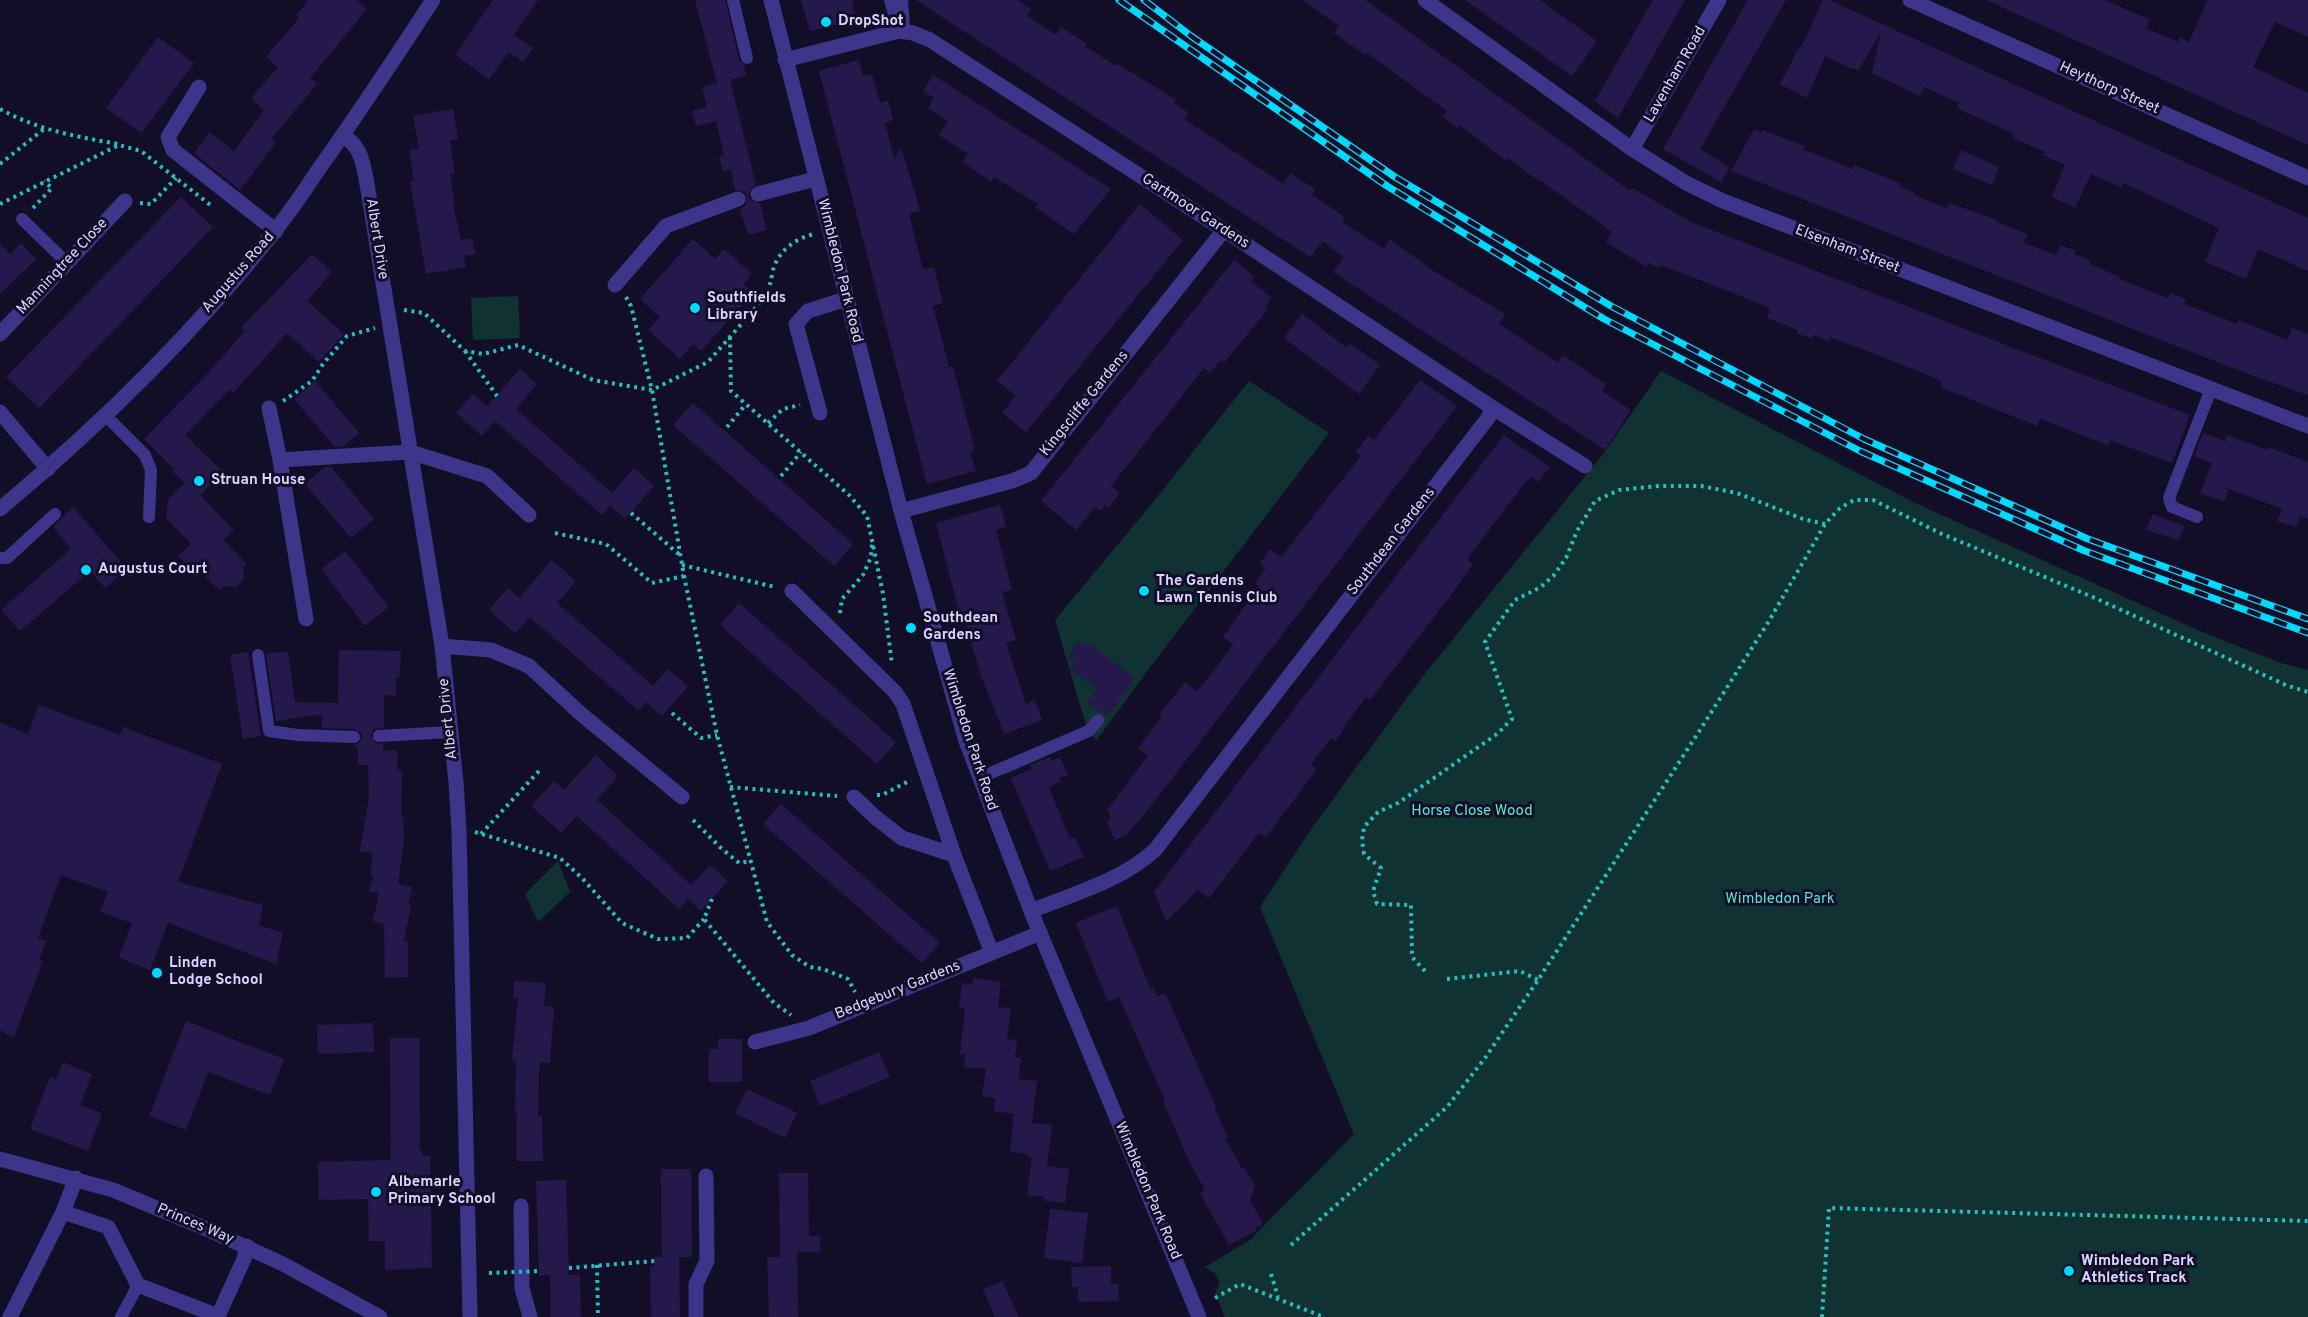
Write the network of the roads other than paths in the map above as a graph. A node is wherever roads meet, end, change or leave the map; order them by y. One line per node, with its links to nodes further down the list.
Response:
1 (433, 0): 13 (street, Augustus Road)
2 (733, 0): 10 (lane)
3 (771, 0): 11 (street, Wimbledon Park Road)
4 (890, 0): 9 (lane)
5 (902, 0): 9 (lane)
6 (1425, 0): 14 (street, Elsenham Street)
7 (1719, 0): 14 (street, Lavenham Road)
8 (1910, 0): 15 (street, Heythorp Street)
9 (902, 32): 11 (street); 21 (street, Gartmoor Gardens)
10 (747, 58)
11 (785, 60): 16 (street, Wimbledon Park Road)
12 (199, 87): 22 (street)
13 (343, 135): 22 (street, Augustus Road); 34 (street, Albert Drive)
14 (1632, 149): 27 (street, Elsenham Street)
15 (2308, 178)
16 (815, 179): 17 (street); 25 (street, Wimbledon Park Road)
17 (758, 194)
18 (738, 199): 24 (street)
19 (125, 201): 23 (street, Manningtree Close)
20 (22, 219): 23 (lane)
21 (1224, 230): 30 (street, Gartmoor Gardens); 39 (street, Kingscliffe Gardens)
22 (276, 231): 32 (street, Augustus Road)
23 (67, 263): 26 (street, Manningtree Close)
24 (615, 285)
25 (846, 299): 28 (street); 39 (street, Wimbledon Park Road)
26 (0, 334)
27 (2211, 389): 33 (street, Elsenham Street); 43 (lane)
28 (818, 406)
29 (269, 408): 35 (street)
30 (1492, 408): 36 (street, Gartmoor Gardens); 57 (street, Southdean Gardens)
31 (0, 412): 37 (street)
32 (105, 415): 37 (street, Augustus Road); 42 (lane)
33 (2308, 426)
34 (410, 452): 35 (street); 41 (street); 47 (street, Albert Drive)
35 (280, 460): 46 (street)
36 (1585, 466)
37 (48, 469): 38 (street, Augustus Road)
38 (0, 509)
39 (902, 511): 53 (street, Wimbledon Park Road)
40 (55, 514): 44 (lane)
41 (529, 515)
42 (149, 517)
43 (2197, 517)
44 (0, 558)
45 (792, 591): 56 (street)
46 (306, 619)
47 (442, 646): 50 (street, Albert Drive); 54 (street)
48 (258, 655): 51 (lane)
49 (1098, 720): 53 (lane)
50 (450, 732): 52 (lane); 72 (street, Albert Drive)
51 (354, 736)
52 (379, 736)
53 (979, 778): 57 (street, Wimbledon Park Road)
54 (682, 797)
55 (854, 797): 56 (street)
56 (954, 855): 59 (street)
57 (1031, 911): 58 (street, Wimbledon Park Road)
58 (1040, 933): 59 (street, Bedgebury Gardens); 75 (street, Wimbledon Park Road)
59 (992, 953): 60 (street, Bedgebury Gardens)
60 (755, 1042)
61 (0, 1159): 63 (street, Princes Way)
62 (706, 1176): 74 (street)
63 (76, 1178): 65 (street); 66 (street, Princes Way)
64 (521, 1206): 73 (street)
65 (63, 1212): 67 (street); 68 (street)
66 (247, 1246): 70 (street); 71 (street, Princes Way)
67 (138, 1285): 69 (lane); 70 (street)
68 (10, 1317)
69 (121, 1317)
70 (218, 1317)
71 (380, 1317)
72 (470, 1317)
73 (530, 1317)
74 (696, 1317)
75 (1199, 1317)

